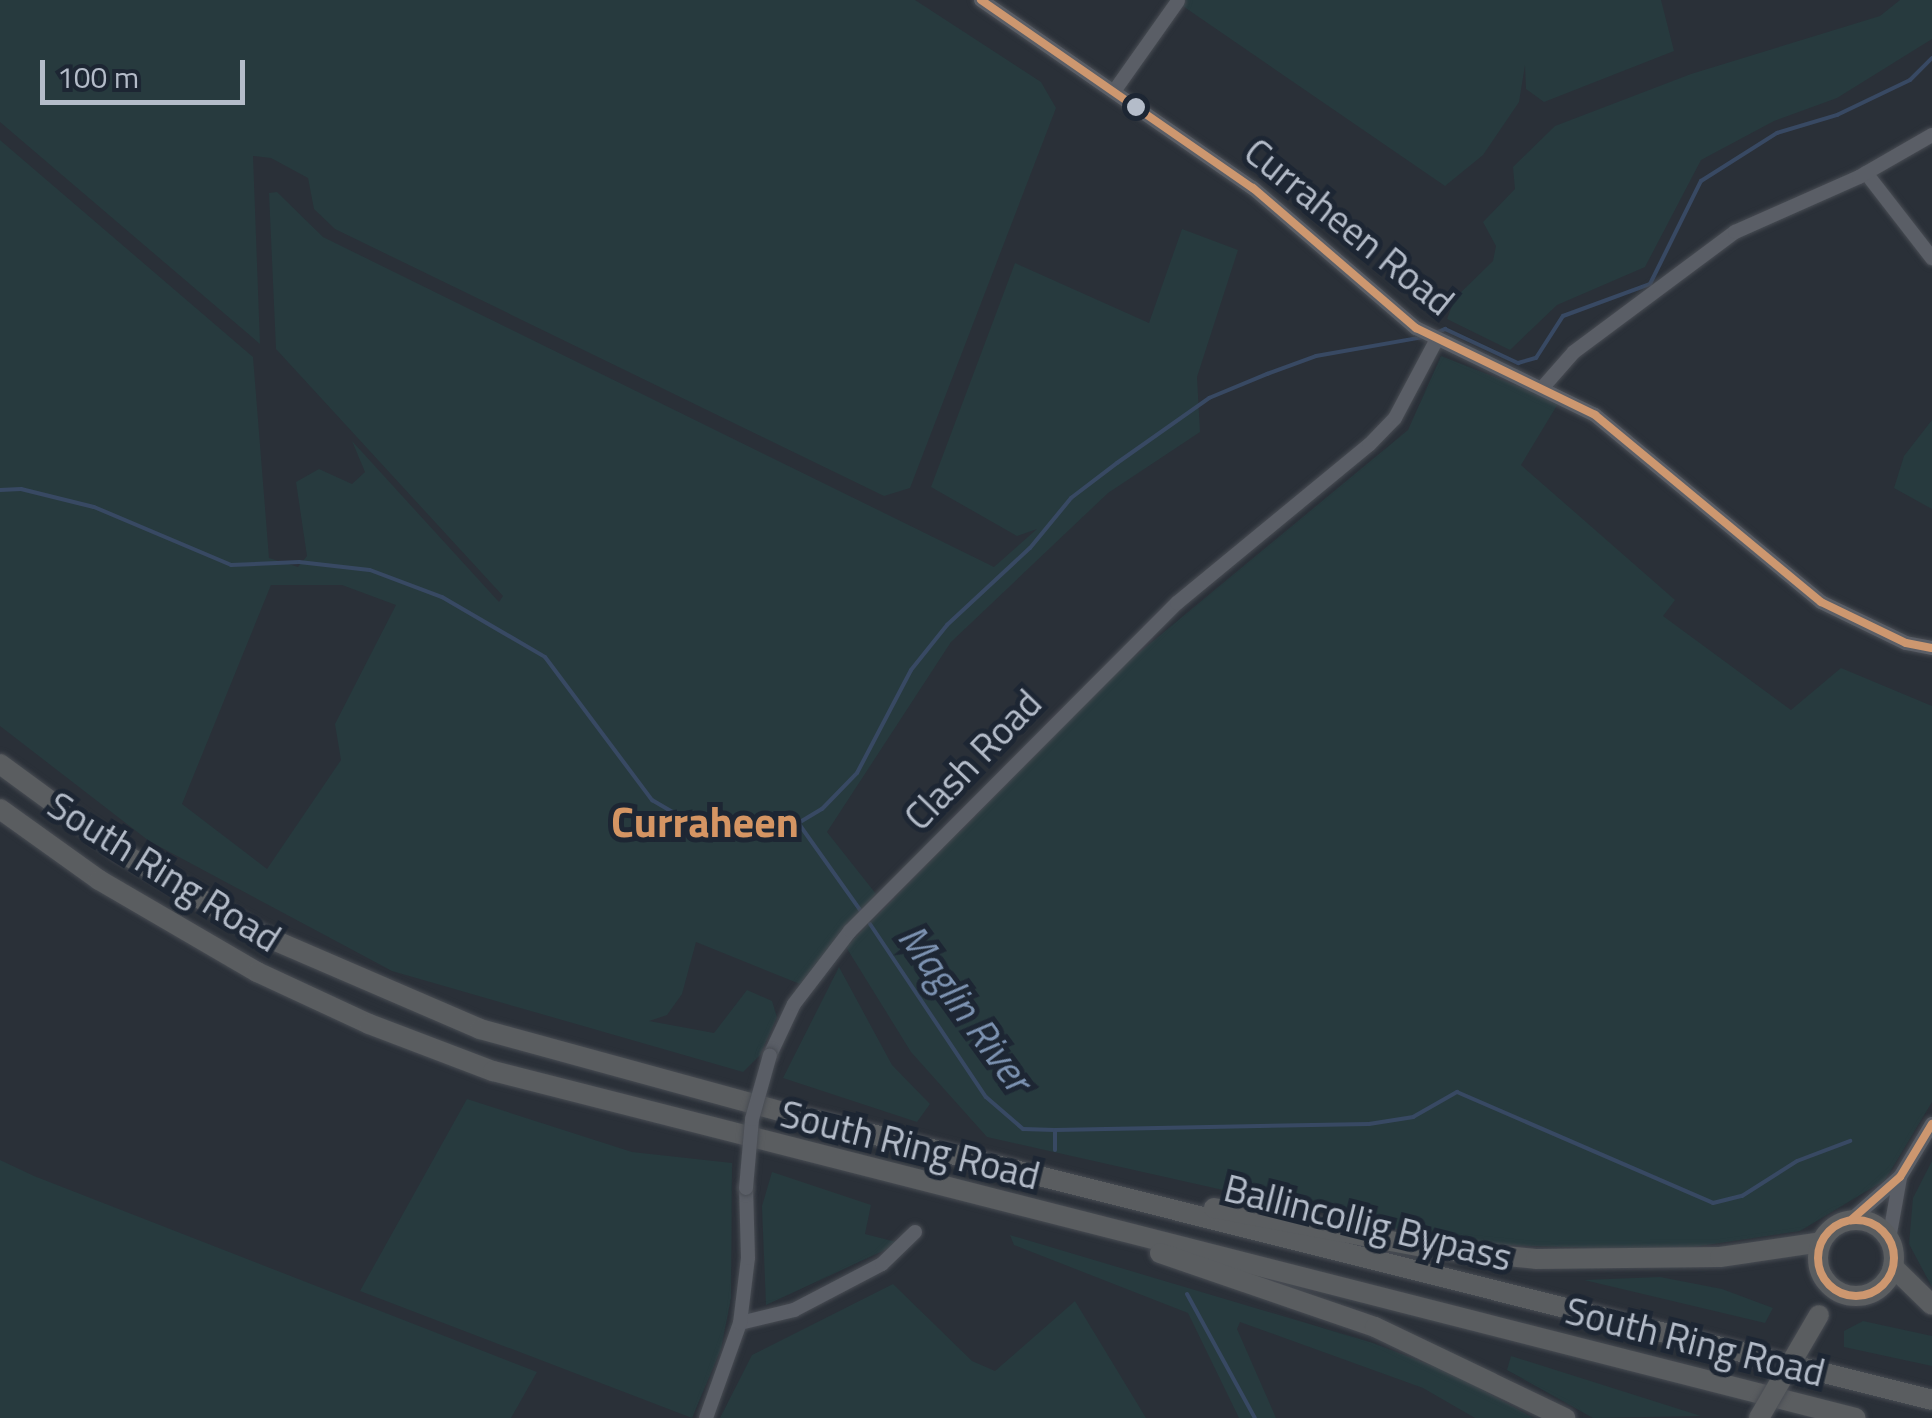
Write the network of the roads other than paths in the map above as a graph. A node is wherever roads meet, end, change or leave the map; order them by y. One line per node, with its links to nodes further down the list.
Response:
1 (981, 0): 3 (street, Curraheen Road)
2 (1178, 0): 3 (street)
3 (1115, 90): 7 (street, Curraheen Road)
4 (1932, 135): 5 (street)
5 (1866, 174): 6 (street); 8 (street)
6 (1932, 258)
7 (1436, 341): 8 (street, Curraheen Road); 25 (street, Clash Road, bridge)
8 (1544, 386): 9 (street, Curraheen Road)
9 (1932, 648)
10 (0, 764): 13 (highway, South Ring Road)
11 (0, 809): 15 (highway, South Ring Road)
12 (1932, 1124): 14 (street)
13 (1021, 1171): 19 (highway); 26 (highway, Ballincollig Bypass)
14 (1900, 1177): 16 (street); 18 (street)
15 (1005, 1206): 28 (highway); 30 (highway, South Ring Road)
16 (1851, 1220): 18 (highway); 19 (highway)
17 (916, 1232): 25 (street)
18 (1890, 1239): 20 (highway)
19 (1821, 1242): 21 (highway)
20 (1894, 1267): 22 (highway); 23 (highway)
21 (1820, 1273): 22 (highway); 24 (highway)
22 (1850, 1296): 24 (highway)
23 (1932, 1305)
24 (1820, 1315): 29 (highway, bridge)
25 (740, 1323): 27 (street, Clash Road)
26 (1932, 1400)
27 (706, 1418)
28 (1565, 1418)
29 (1759, 1418)
30 (1854, 1418)

